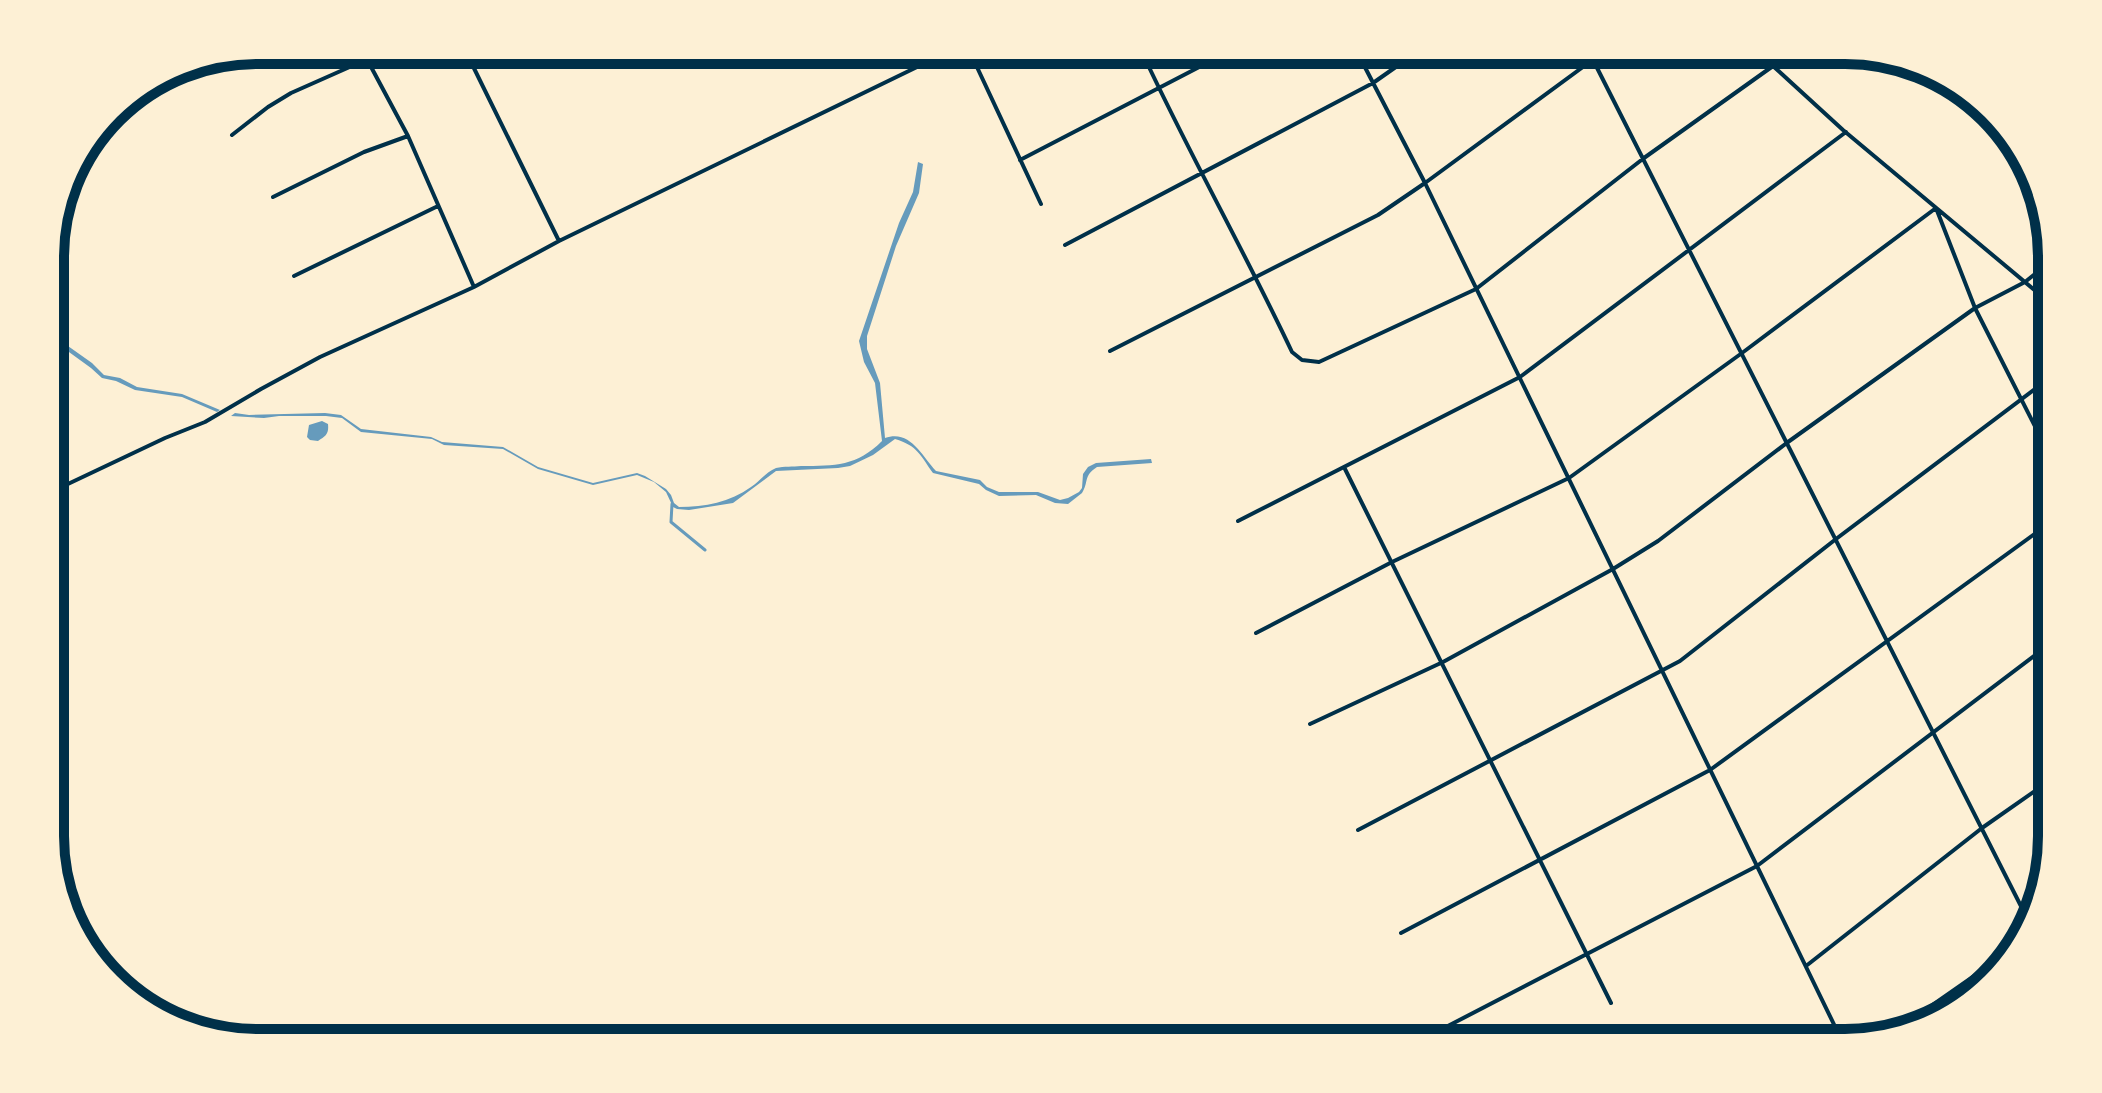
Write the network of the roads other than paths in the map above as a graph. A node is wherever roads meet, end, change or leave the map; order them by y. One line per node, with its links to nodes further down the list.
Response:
1 (357, 64): 15 (street)
2 (368, 64): 16 (street)
3 (472, 64): 25 (street)
4 (923, 64): 25 (street)
5 (975, 64): 18 (street)
6 (1147, 64): 13 (street)
7 (1206, 64): 13 (street)
8 (1363, 64): 12 (street)
9 (1400, 64): 12 (street)
10 (1588, 64): 20 (street)
11 (1595, 64): 17 (street)
12 (1373, 83): 19 (street); 20 (street)
13 (1159, 89): 18 (street); 19 (street)
14 (1846, 132): 17 (street); 24 (street); 27 (street)
15 (232, 135)
16 (408, 136): 21 (street); 23 (street)
17 (1644, 158): 27 (street); 33 (street)
18 (1020, 160): 22 (street)
19 (1202, 173): 26 (street); 30 (street)
20 (1425, 183): 30 (street); 33 (street)
21 (273, 197)
22 (1041, 204)
23 (438, 206): 29 (street); 32 (street)
24 (1936, 208): 31 (street); 35 (street); 37 (street)
25 (559, 241): 32 (street)
26 (1065, 245)
27 (1690, 250): 37 (street); 38 (street)
28 (2038, 272): 31 (street)
29 (294, 276)
30 (1257, 277): 33 (street); 36 (street)
31 (2025, 282): 34 (street); 35 (street)
32 (474, 287): 45 (street)
33 (1476, 289): 38 (street)
34 (2038, 293)
35 (1975, 308): 40 (street); 42 (street)
36 (1110, 351)
37 (1742, 353): 42 (street); 44 (street)
38 (1520, 377): 43 (street); 44 (street)
39 (2038, 387): 40 (street)
40 (2021, 400): 41 (street); 48 (street)
41 (2038, 433)
42 (1788, 442): 48 (street); 50 (street)
43 (1344, 467): 46 (street); 49 (street)
44 (1569, 478): 49 (street); 50 (street)
45 (64, 486)
46 (1238, 521)
47 (2038, 531): 52 (street)
48 (1836, 539): 52 (street); 55 (street)
49 (1392, 562): 51 (street); 54 (street)
50 (1613, 569): 54 (street); 55 (street)
51 (1256, 633)
52 (1887, 641): 57 (street); 59 (street)
53 (2038, 653): 57 (street)
54 (1442, 663): 56 (street); 58 (street)
55 (1662, 670): 58 (street); 59 (street)
56 (1310, 724)
57 (1933, 732): 61 (street); 64 (street)
58 (1490, 760): 62 (street); 63 (street)
59 (1710, 770): 63 (street); 64 (street)
60 (2038, 789): 61 (street)
61 (1982, 828): 65 (street); 68 (street)
62 (1358, 830)
63 (1540, 860): 66 (street); 67 (street)
64 (1757, 866): 67 (street); 68 (street)
65 (2023, 910)
66 (1401, 933)
67 (1587, 954): 70 (street); 72 (street)
68 (1806, 966): 73 (street)
69 (1984, 969): 71 (street)
70 (1611, 1003)
71 (1921, 1013)
72 (1444, 1028)
73 (1836, 1029)

